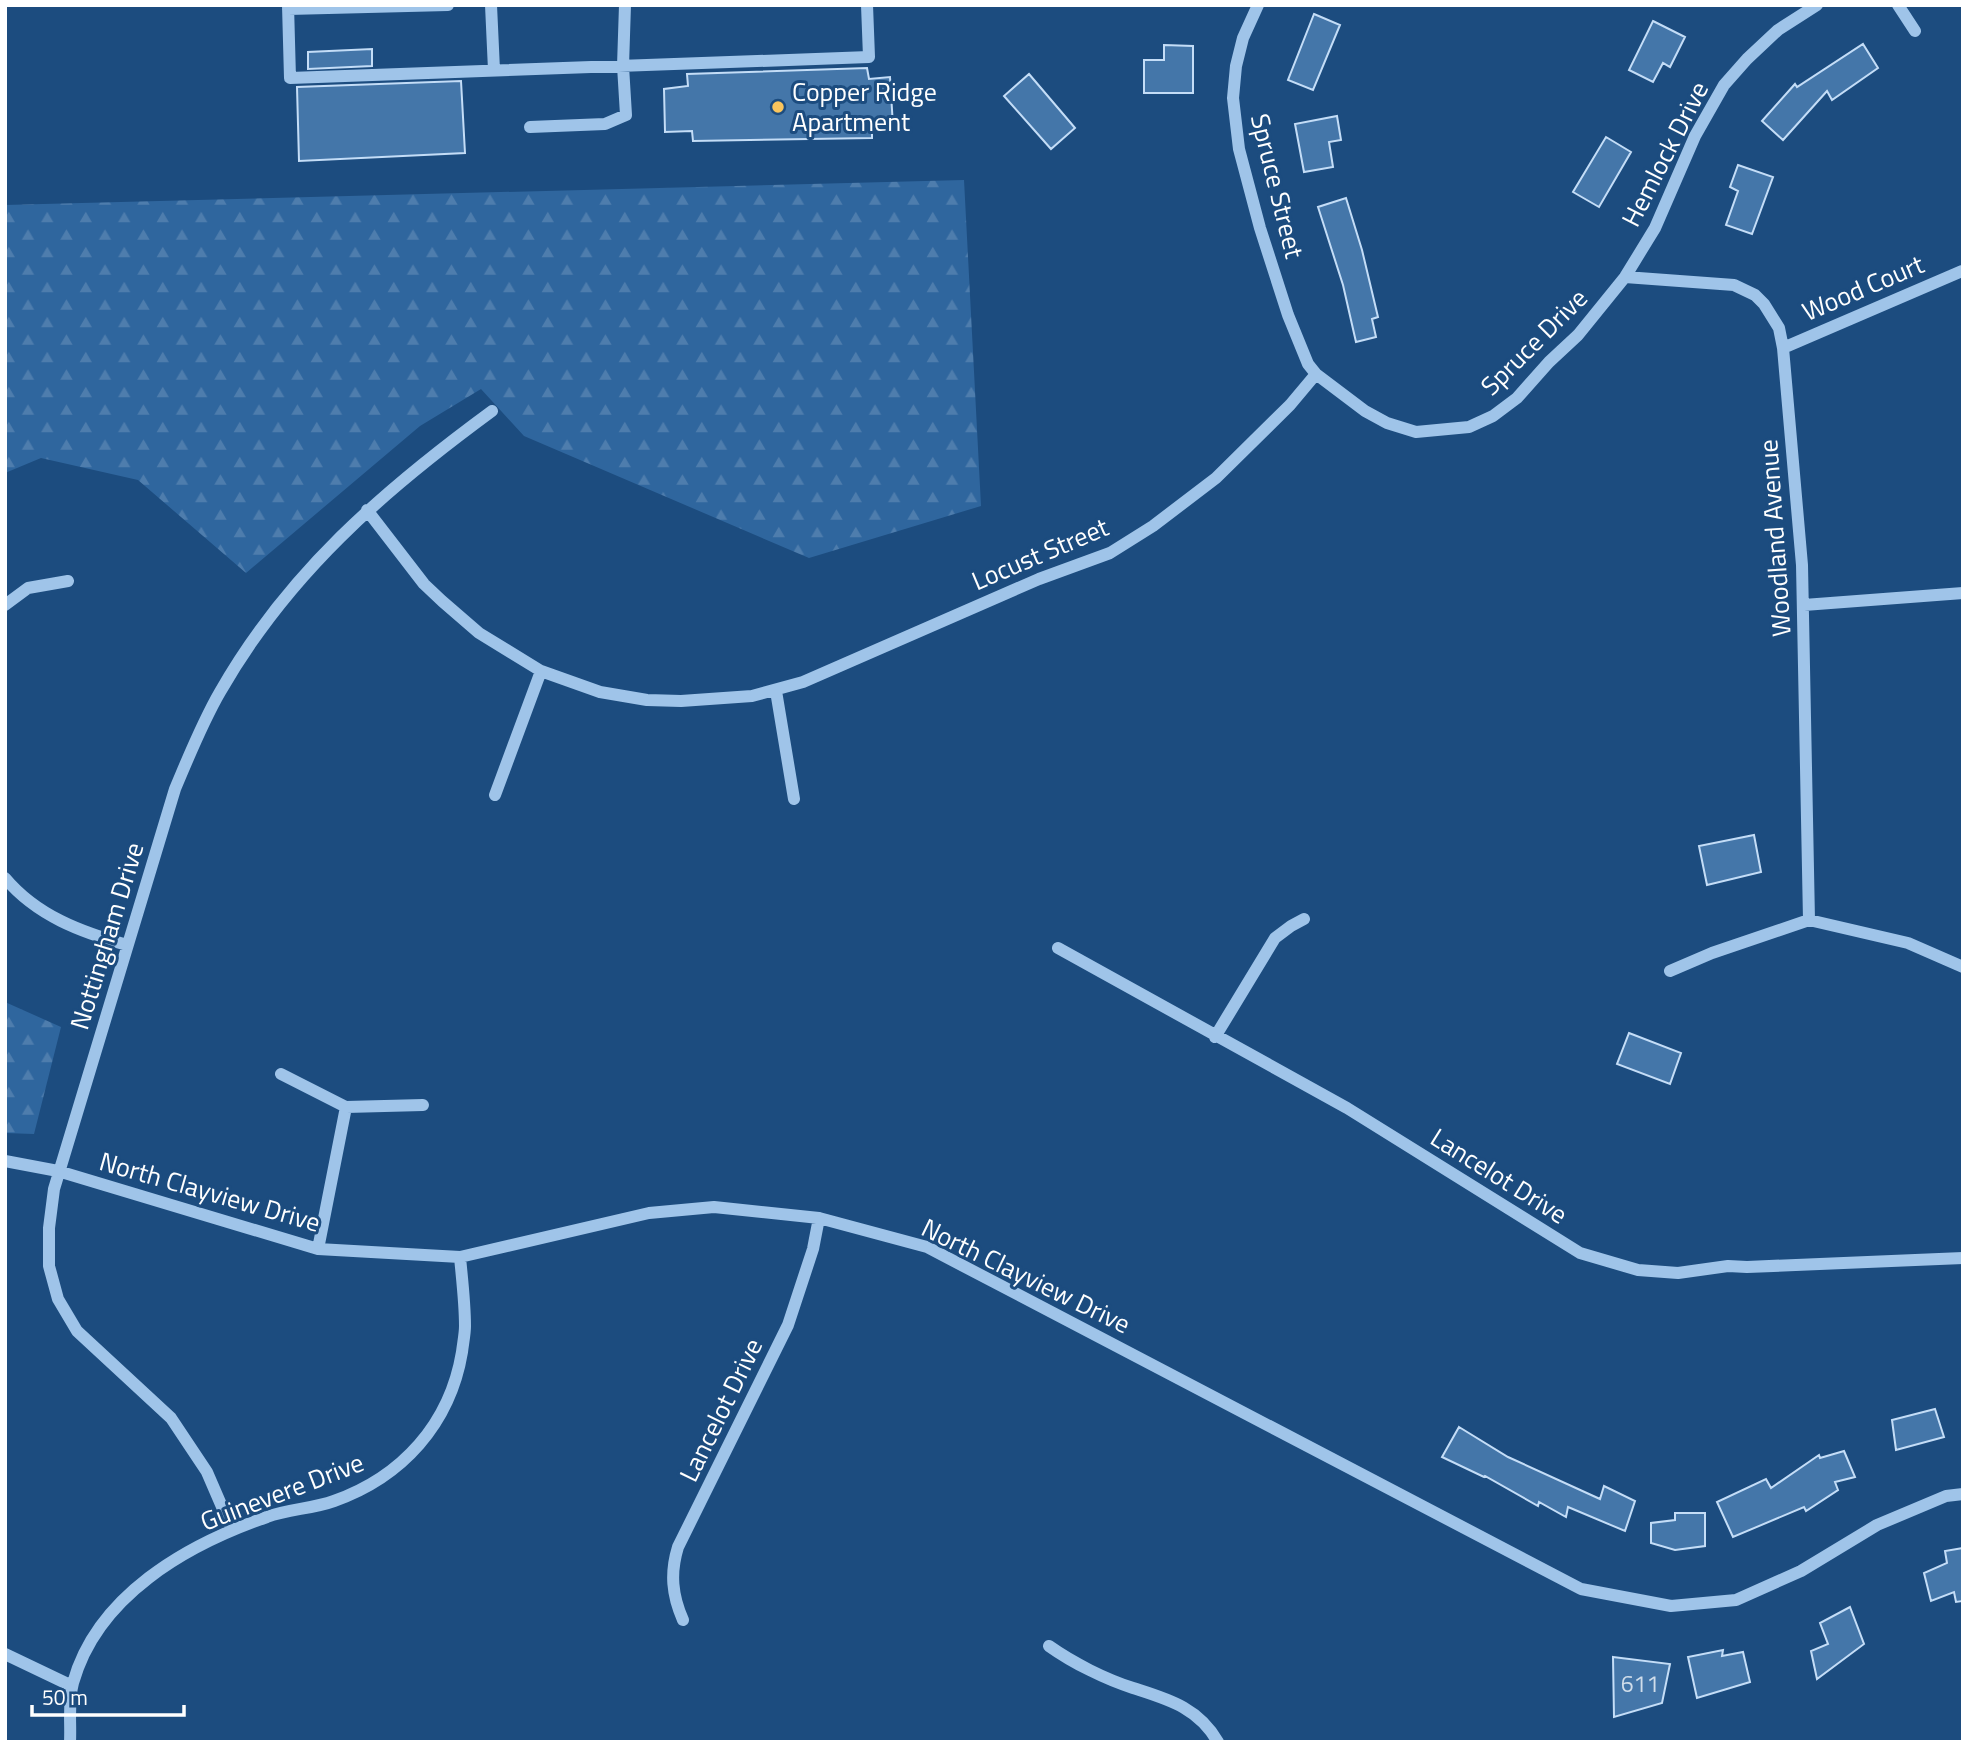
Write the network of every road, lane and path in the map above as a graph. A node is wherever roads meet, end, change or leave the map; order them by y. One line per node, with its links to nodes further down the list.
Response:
1 (448, 5): 8 (street)
2 (491, 5): 12 (street)
3 (625, 5): 11 (street)
4 (867, 5): 11 (street)
5 (1258, 5): 17 (street, Spruce Street)
6 (1817, 5): 15 (street, Hemlock Drive)
7 (1898, 5): 10 (street)
8 (405, 6): 9 (street)
9 (288, 7): 12 (street)
10 (1916, 31)
11 (623, 66): 12 (street); 13 (street)
12 (494, 70)
13 (530, 127)
14 (1962, 271): 16 (street, Wood Court)
15 (1625, 278): 16 (street, Woodland Avenue); 17 (street, Spruce Drive)
16 (1783, 348): 23 (street, Woodland Avenue)
17 (1315, 374): 25 (street, Locust Street)
18 (492, 411): 19 (street, Nottingham Drive)
19 (367, 510): 24 (street, Locust Street); 31 (street, Nottingham Drive)
20 (68, 582): 22 (street)
21 (1963, 593): 23 (street)
22 (5, 605)
23 (1804, 605): 30 (street, Woodland Avenue)
24 (541, 671): 25 (street, Locust Street); 26 (street)
25 (776, 691): 27 (street)
26 (495, 795)
27 (794, 799)
28 (5, 878): 31 (street)
29 (1304, 919): 35 (street)
30 (1808, 920): 33 (street); 34 (street)
31 (127, 946): 40 (street, Nottingham Drive)
32 (1058, 948): 35 (street, Lancelot Drive)
33 (1963, 967)
34 (1670, 971)
35 (1215, 1037): 44 (street, Lancelot Drive)
36 (281, 1074): 38 (street)
37 (423, 1105): 38 (street)
38 (346, 1107): 42 (street)
39 (5, 1161): 40 (street, North Clayview Drive)
40 (58, 1171): 42 (street, North Clayview Drive); 46 (street, Nottingham Drive)
41 (819, 1218): 43 (street, North Clayview Drive); 45 (street, North Clayview Drive); 47 (street, Lancelot Drive)
42 (318, 1249): 43 (street, North Clayview Drive)
43 (460, 1257): 46 (street, Guinevere Drive)
44 (1963, 1258)
45 (1963, 1494)
46 (232, 1530): 50 (street, Guinevere Drive)
47 (683, 1620)
48 (1049, 1646): 52 (street)
49 (5, 1654): 50 (street)
50 (72, 1686): 51 (street, Guinevere Drive)
51 (71, 1742)
52 (1218, 1742)

